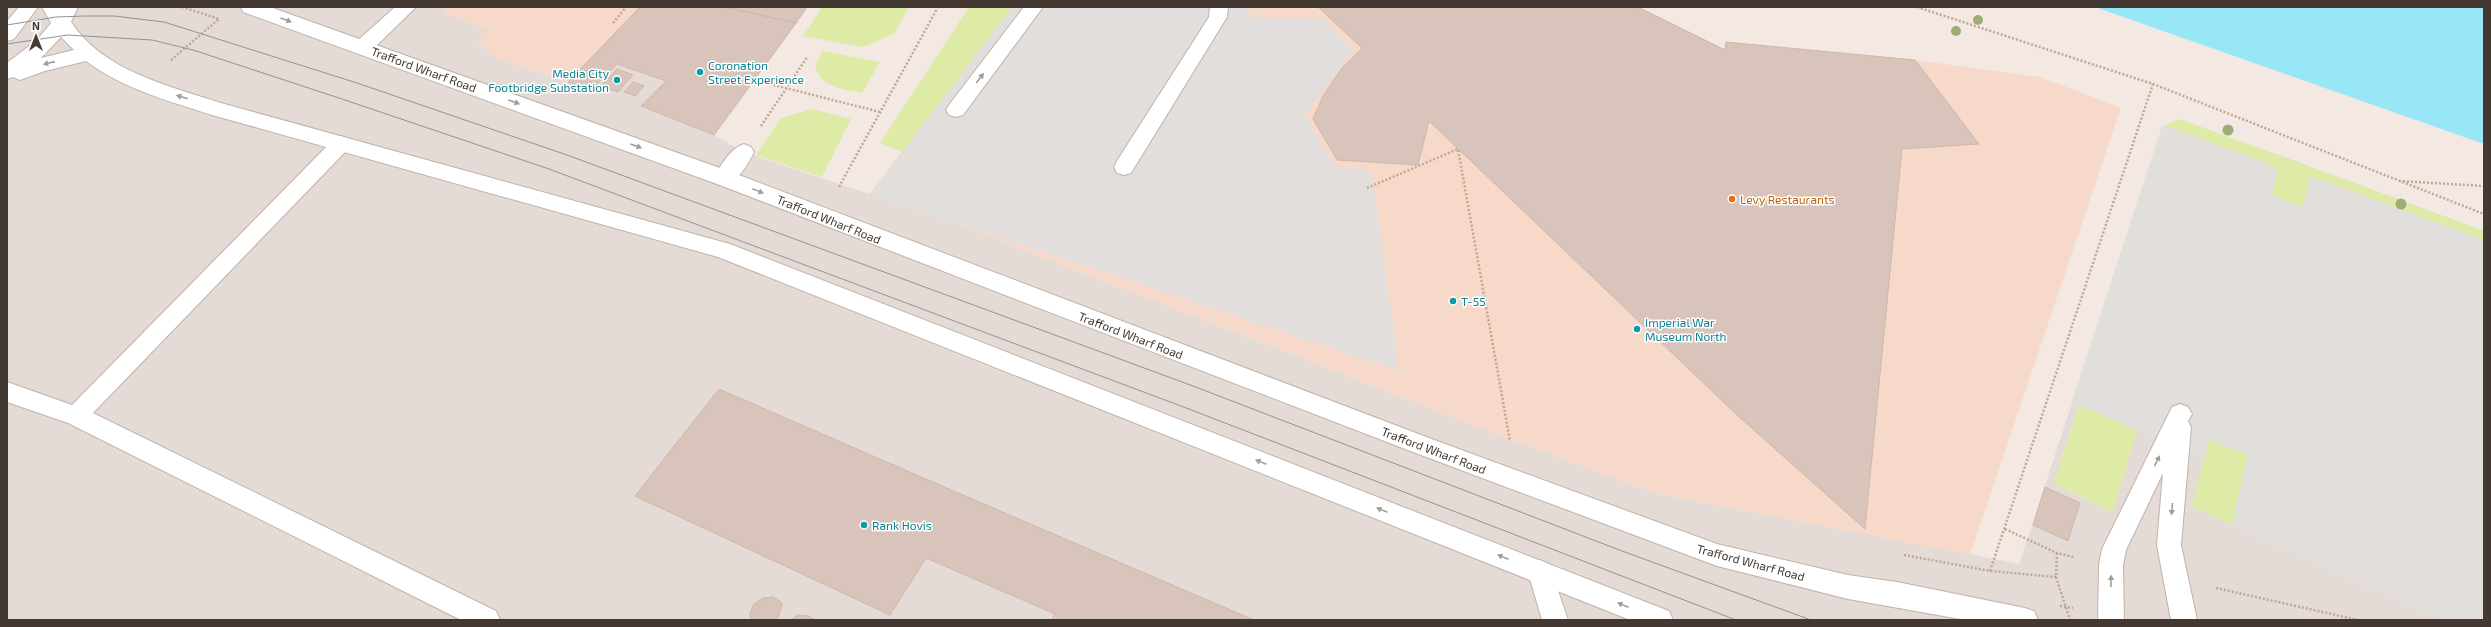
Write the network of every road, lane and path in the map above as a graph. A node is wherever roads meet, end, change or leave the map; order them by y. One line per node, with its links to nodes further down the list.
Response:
1 (29, 7): 14 (street)
2 (51, 7): 13 (street)
3 (69, 7): 13 (street)
4 (182, 7): 18 (path)
5 (250, 7): 15 (street, Trafford Wharf Road, one-way to 15)
6 (407, 7): 15 (street)
7 (626, 7): 12 (path)
8 (938, 7): 25 (path)
9 (1034, 7): 24 (street, one-way to 9)
10 (1219, 7): 28 (street)
11 (1917, 7): 22 (path)
12 (613, 23)
13 (60, 25): 16 (street); 19 (street)
14 (7, 34)
15 (363, 48): 29 (street, Trafford Wharf Road, one-way to 29)
16 (87, 54): 20 (street, one-way to 20); 26 (street, one-way to 16)
17 (808, 56): 23 (path)
18 (170, 61)
19 (7, 72)
20 (7, 78)
21 (754, 80): 23 (path)
22 (2153, 84): 30 (path); 38 (path)
23 (787, 88): 25 (path); 27 (path)
24 (956, 110)
25 (880, 112): 33 (path)
26 (342, 144): 36 (street); 39 (street, one-way to 26)
27 (744, 152): 29 (street)
28 (1124, 167)
29 (724, 178): 37 (street, Trafford Wharf Road, one-way to 37)
30 (2397, 181): 31 (path); 34 (path)
31 (2484, 186)
32 (1367, 188): 37 (path)
33 (837, 190)
34 (2484, 214)
35 (7, 392): 36 (street)
36 (76, 416): 41 (street)
37 (1516, 481): 44 (street, Trafford Wharf Road)
38 (2005, 529): 40 (path); 45 (path)
39 (1540, 572): 42 (street); 43 (street, one-way to 39)
40 (1988, 577)
41 (487, 620)
42 (1555, 620)
43 (1660, 620)
44 (2025, 620)
45 (2070, 620)
46 (2111, 620): 47 (street, one-way to 47)
47 (2184, 620)

